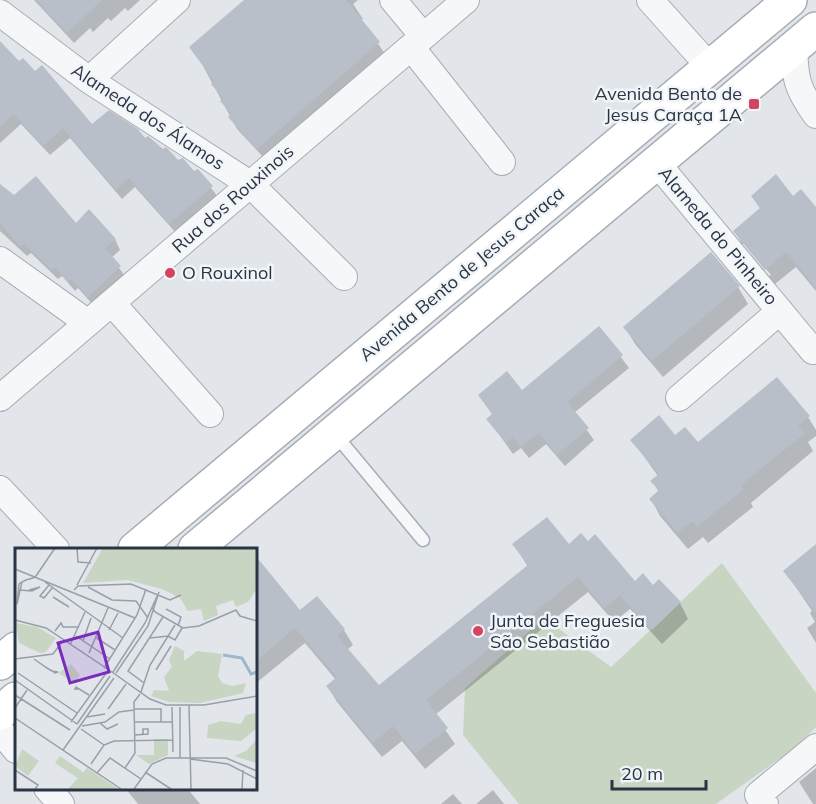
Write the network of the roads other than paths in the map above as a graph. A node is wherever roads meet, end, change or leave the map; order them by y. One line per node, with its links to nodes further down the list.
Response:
1 (177, 0): 10 (street)
2 (393, 0): 8 (street)
3 (466, 0): 8 (street, Rua dos Rouxinois)
4 (650, 0): 9 (street)
5 (790, 0): 9 (main road, Avenida Bento de Jesus Caraça)
6 (0, 13): 10 (street, Alameda dos Álamos)
7 (805, 38): 11 (street); 13 (main road)
8 (417, 42): 12 (street); 14 (street, Rua dos Rouxinois)
9 (710, 66): 28 (main road, Avenida Bento de Jesus Caraça)
10 (89, 80): 14 (street, Alameda dos Álamos)
11 (816, 115)
12 (502, 162)
13 (656, 162): 18 (street, Alameda do Pinheiro); 24 (main road)
14 (250, 184): 16 (street, Alameda dos Álamos); 17 (street, Rua dos Rouxinois)
15 (0, 260): 19 (street)
16 (344, 277)
17 (112, 303): 19 (street, Rua dos Rouxinois); 23 (street)
18 (780, 311): 20 (street, Alameda do Pinheiro); 22 (street, Alameda do Pinheiro)
19 (88, 323): 21 (street, Rua dos Rouxinois)
20 (813, 351)
21 (0, 398)
22 (679, 398)
23 (210, 414)
24 (334, 433): 26 (lane); 29 (main road)
25 (0, 489): 27 (street)
26 (423, 540)
27 (55, 548)
28 (136, 548)
29 (196, 548)
30 (15, 650): 31 (main road)
31 (0, 663)
32 (15, 700): 33 (main road)
33 (0, 712)
34 (0, 730): 36 (street)
35 (816, 747): 39 (street)
36 (15, 749)
37 (48, 789): 38 (street)
38 (61, 804)
39 (765, 804)

